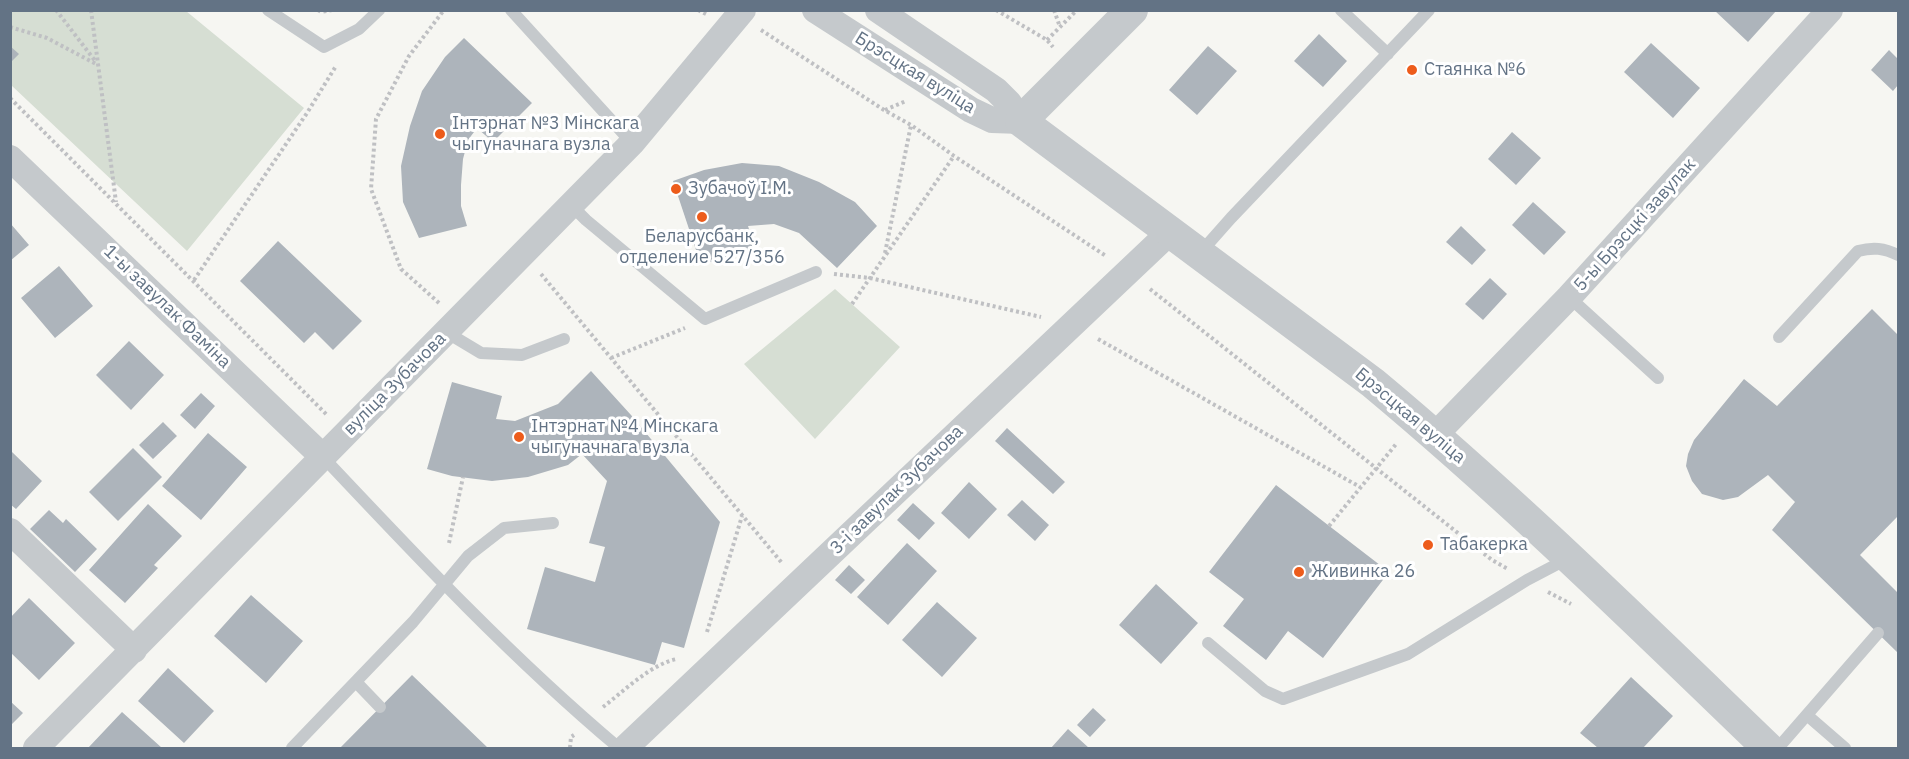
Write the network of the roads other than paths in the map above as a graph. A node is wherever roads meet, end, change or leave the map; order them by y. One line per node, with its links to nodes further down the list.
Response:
1 (268, 10): 2 (lane)
2 (379, 10)
3 (511, 10): 13 (lane)
4 (815, 10): 12 (street, Брэсцкая вуліца)
5 (878, 10): 12 (street, Брэсцкая вуліца)
6 (1132, 10): 12 (street)
7 (1341, 10): 11 (lane)
8 (1430, 10): 11 (lane)
9 (1830, 10): 20 (street, 5-ы Брэсцкі завулак)
10 (742, 13): 13 (street, вуліца Зубачова)
11 (1388, 54): 17 (lane)
12 (1021, 121): 16 (street, Брэсцкая вуліца)
13 (632, 143): 15 (street, вуліца Зубачова)
14 (10, 158): 26 (street, 1-ы завулак Фаміна)
15 (571, 205): 19 (lane); 21 (street, вуліца Зубачова)
16 (1170, 232): 17 (street, Брэсцкая вуліца); 40 (street, 3-і завулак Зубачова)
17 (1200, 254): 25 (street, Брэсцкая вуліца)
18 (1899, 255): 22 (lane)
19 (816, 272)
20 (1569, 297): 24 (lane); 25 (street, 5-ы Брэсцкі завулак)
21 (452, 326): 23 (lane); 26 (street, вуліца Зубачова)
22 (1779, 338)
23 (564, 339)
24 (1658, 378)
25 (1435, 435): 29 (street, Брэсцкая вуліца)
26 (323, 457): 30 (lane); 33 (street, вуліца Зубачова)
27 (553, 523): 30 (lane)
28 (10, 531): 33 (street)
29 (1571, 557): 32 (lane); 41 (street, Брэсцкая вуліца)
30 (445, 586): 34 (lane); 39 (lane)
31 (1878, 633): 36 (lane)
32 (1208, 643)
33 (134, 650): 37 (street, вуліца Зубачова)
34 (356, 682): 35 (lane); 38 (lane)
35 (380, 707)
36 (1808, 716): 42 (lane); 43 (lane)
37 (36, 748)
38 (292, 748)
39 (619, 748)
40 (624, 748)
41 (1768, 748)
42 (1778, 748)
43 (1845, 748)

